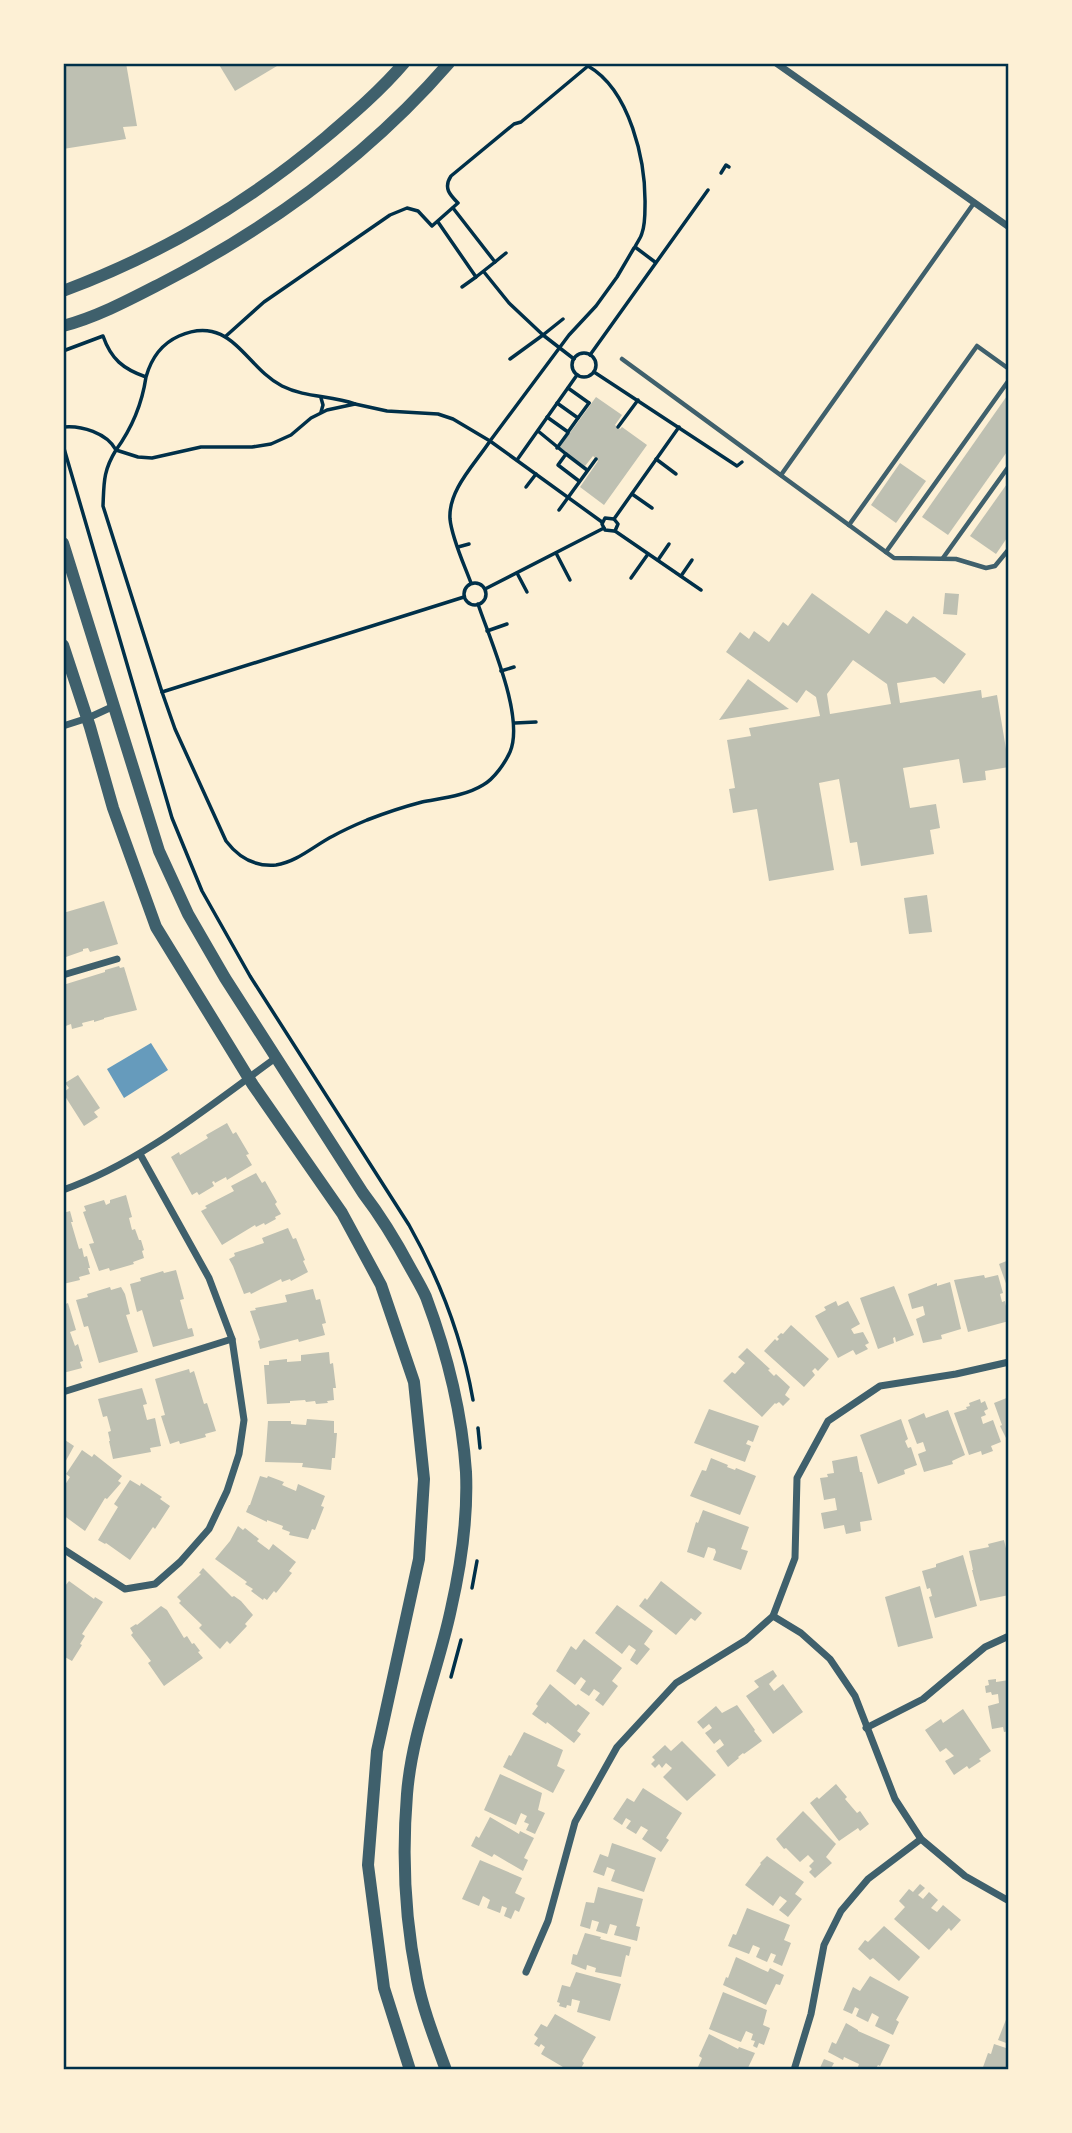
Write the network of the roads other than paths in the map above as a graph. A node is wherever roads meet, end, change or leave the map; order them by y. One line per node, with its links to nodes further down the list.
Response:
1 (404, 63): 6 (street)
2 (449, 63): 7 (street)
3 (776, 63): 4 (street)
4 (975, 202): 5 (street); 12 (lane)
5 (1009, 227)
6 (63, 291)
7 (63, 326)
8 (622, 359): 12 (lane)
9 (1009, 369): 13 (lane)
10 (1009, 380): 16 (lane)
11 (1009, 466): 17 (lane)
12 (781, 475): 13 (lane)
13 (849, 525): 16 (lane)
14 (63, 543): 19 (street)
15 (1009, 549): 17 (lane)
16 (886, 552): 17 (lane)
17 (942, 559)
18 (63, 645): 20 (street)
19 (114, 706): 20 (street); 24 (street)
20 (88, 718): 21 (street); 25 (street)
21 (63, 726)
22 (117, 959): 23 (street)
23 (63, 975)
24 (277, 1057): 25 (street); 39 (street)
25 (249, 1077): 26 (street); 38 (street)
26 (140, 1154): 27 (street); 28 (street)
27 (63, 1190)
28 (232, 1339): 30 (street); 31 (street)
29 (1009, 1362): 32 (street)
30 (63, 1392)
31 (63, 1549)
32 (772, 1616): 34 (street); 37 (street)
33 (1009, 1636): 34 (street)
34 (866, 1728): 35 (street)
35 (921, 1839): 36 (street); 40 (street)
36 (1009, 1901)
37 (526, 1972)
38 (410, 2070)
39 (446, 2070)
40 (793, 2070)

